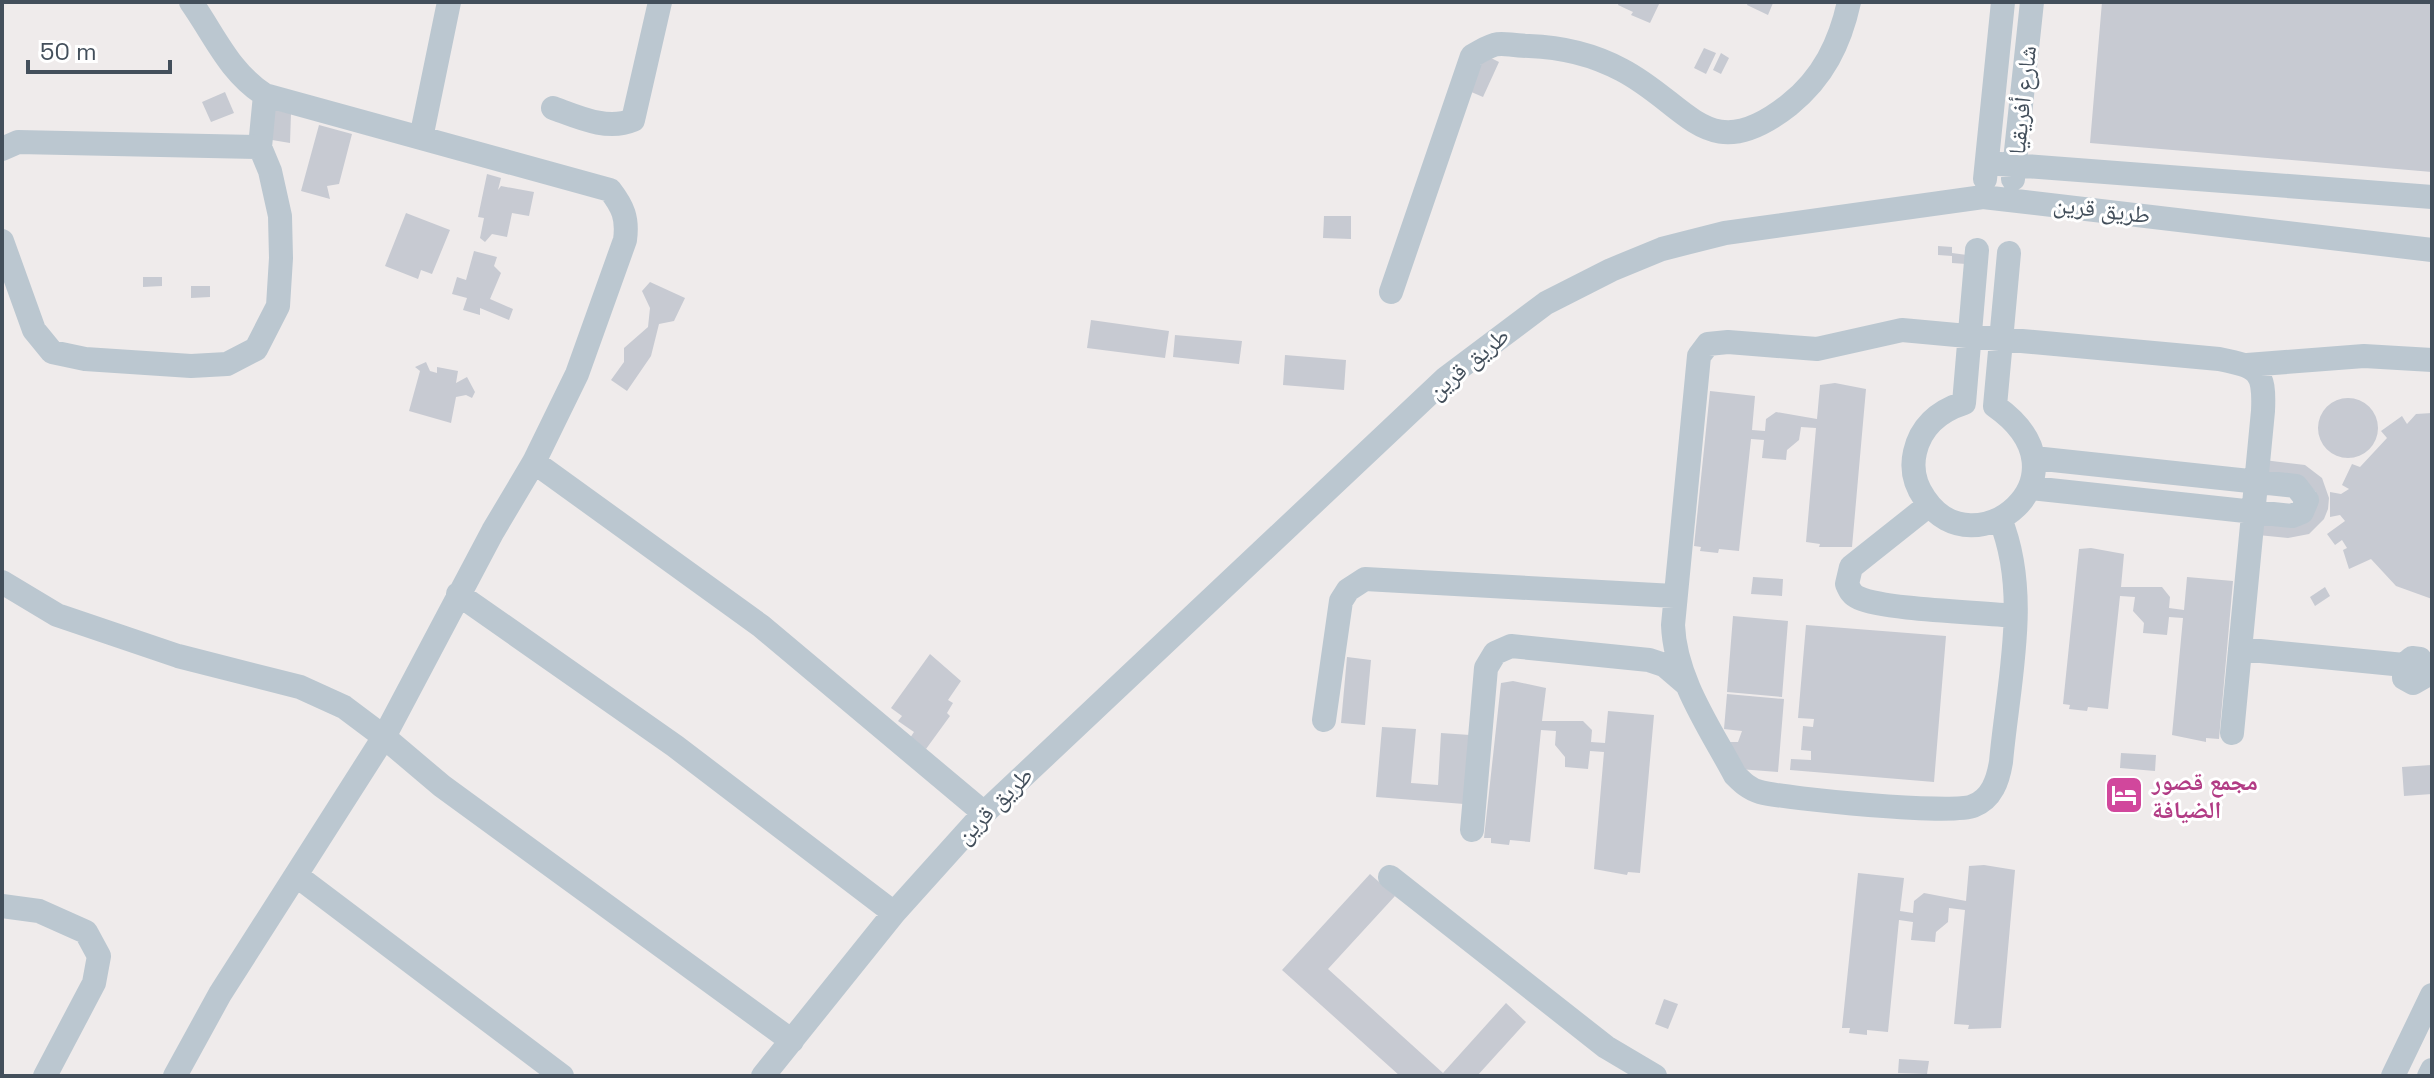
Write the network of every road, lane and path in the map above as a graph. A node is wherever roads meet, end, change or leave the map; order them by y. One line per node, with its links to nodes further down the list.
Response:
1 (191, 2): 7 (street)
2 (449, 2): 9 (street)
3 (660, 2): 8 (street)
4 (1849, 2): 21 (street)
5 (2003, 2): 12 (street, شارع أفريقيا)
6 (2032, 2): 13 (street, شارع أفريقيا)
7 (265, 95): 9 (street); 10 (street)
8 (553, 108)
9 (421, 138): 29 (street)
10 (260, 147): 11 (street); 17 (street)
11 (2, 149)
12 (1987, 163): 13 (street); 14 (street, شارع أفريقيا)
13 (2015, 165): 15 (street); 16 (street, شارع أفريقيا)
14 (1983, 197): 16 (street, طريق قرين); 45 (street, طريق قرين)
15 (2432, 197)
16 (2012, 198): 19 (street, طريق قرين)
17 (2, 241)
18 (1977, 250): 22 (street)
19 (2432, 250)
20 (2009, 253): 23 (street)
21 (1391, 292)
22 (1970, 336): 23 (street); 26 (street); 37 (street)
23 (2001, 339): 25 (street); 27 (street)
24 (2432, 360): 25 (street)
25 (2247, 365): 30 (street)
26 (1964, 403): 27 (street); 32 (street)
27 (1995, 406): 28 (street)
28 (2034, 458): 30 (street); 31 (street)
29 (534, 462): 36 (street); 45 (street)
30 (2257, 482): 33 (street); 33 (street)
31 (2031, 488): 33 (street); 34 (street)
32 (1929, 505): 34 (street); 38 (street)
33 (2254, 512): 39 (street)
34 (2000, 519): 38 (street)
35 (2, 582): 44 (street)
36 (458, 594): 44 (street); 50 (street)
37 (1674, 596): 41 (street); 42 (street)
38 (2014, 616): 41 (street)
39 (2240, 649): 40 (street); 43 (street)
40 (2404, 665)
41 (1687, 685): 46 (street)
42 (1324, 720)
43 (2232, 733)
44 (384, 737): 47 (street); 52 (street)
45 (984, 813): 50 (street, طريق قرين)
46 (1472, 830)
47 (297, 876): 55 (street); 56 (street)
48 (1390, 877): 58 (street)
49 (2, 906): 54 (street)
50 (894, 913): 52 (street, طريق قرين)
51 (2432, 995): 59 (street)
52 (792, 1041): 57 (street, طريق قرين)
53 (2432, 1070): 60 (street)
54 (45, 1076)
55 (175, 1076)
56 (562, 1076)
57 (763, 1076)
58 (1655, 1076)
59 (2393, 1076)
60 (2429, 1076)

